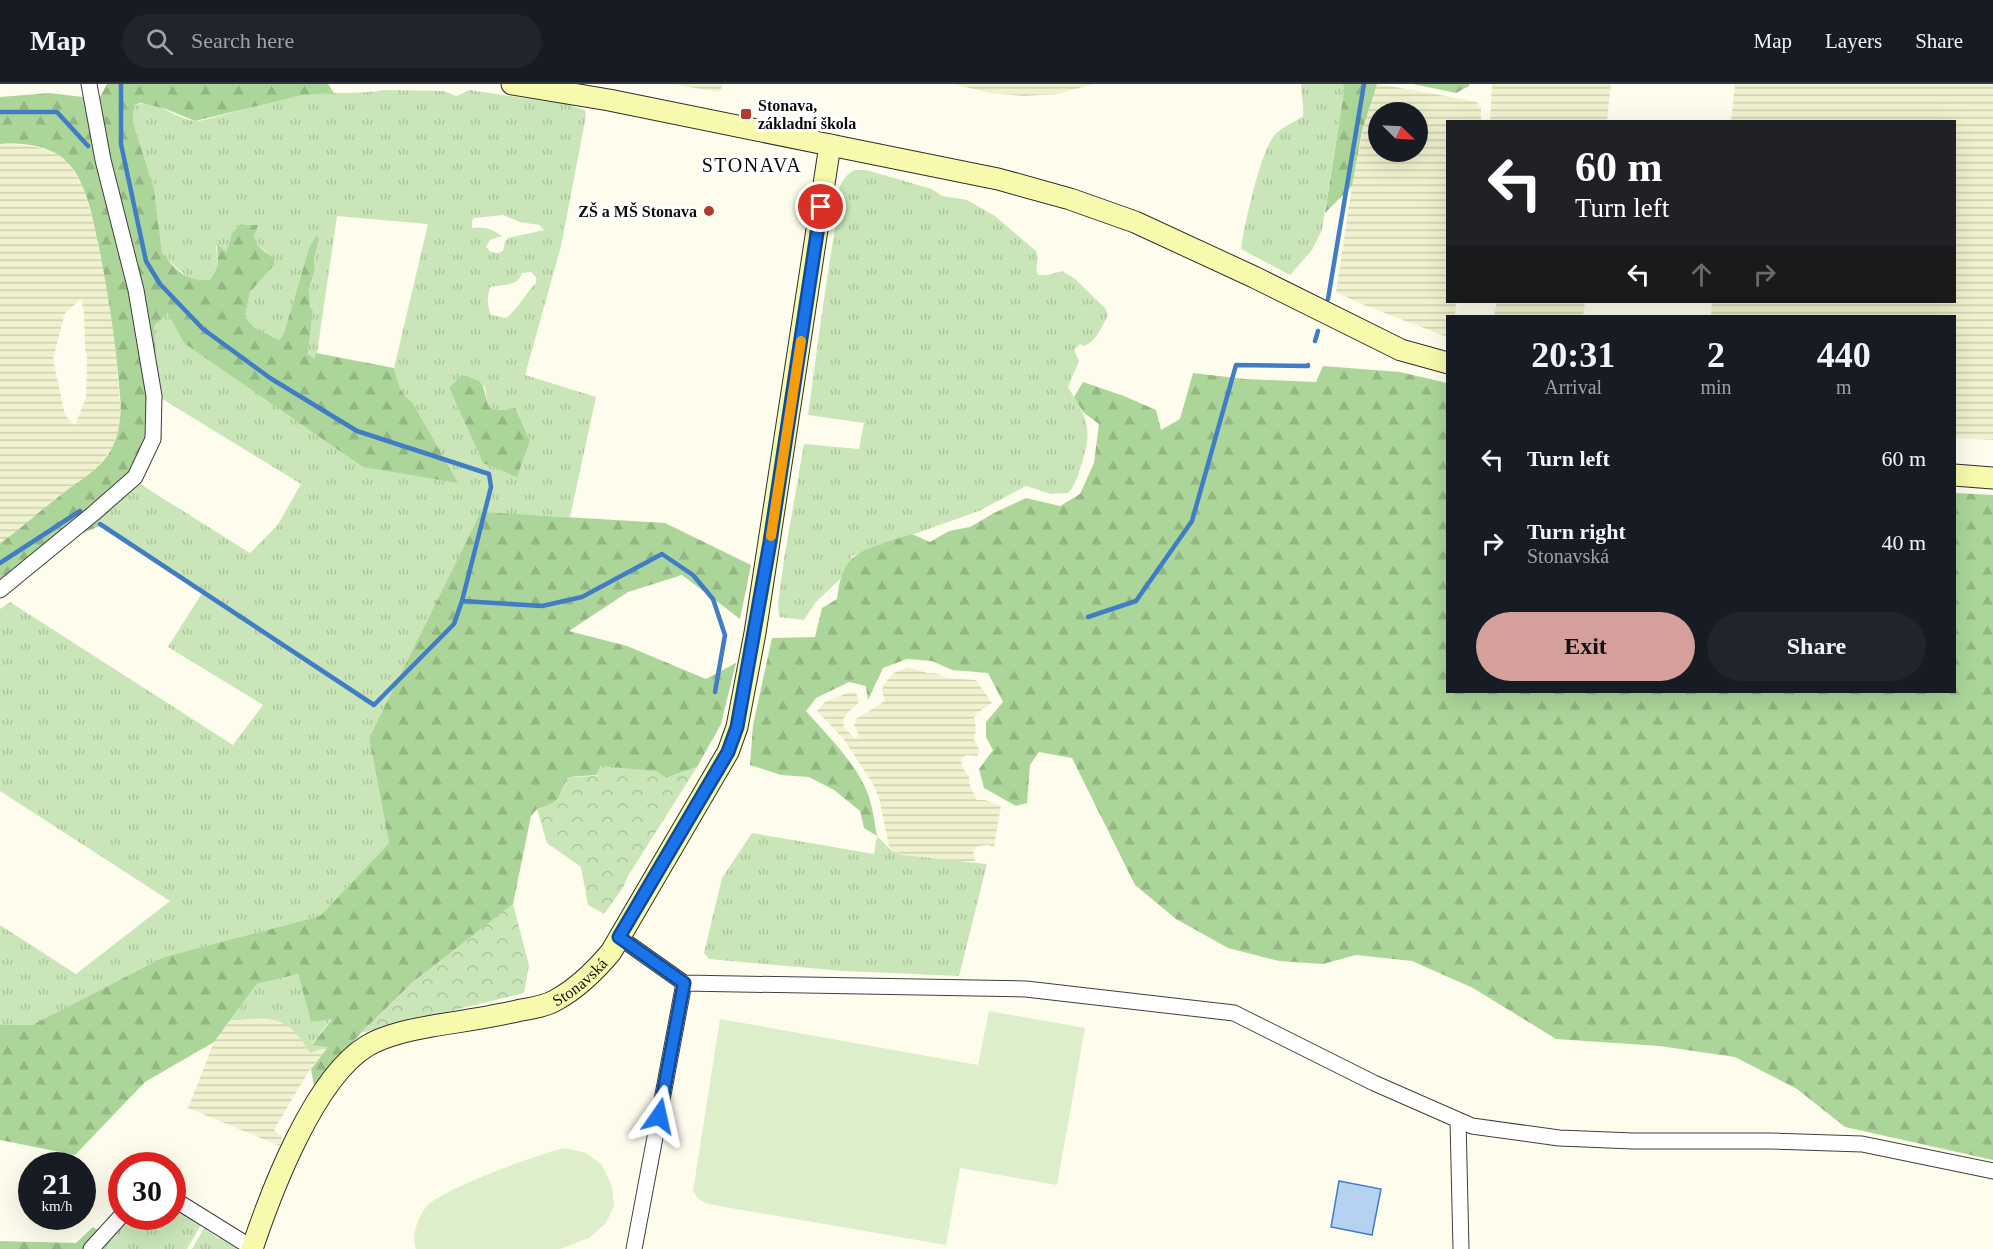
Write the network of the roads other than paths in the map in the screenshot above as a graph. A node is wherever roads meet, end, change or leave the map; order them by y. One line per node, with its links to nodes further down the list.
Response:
1 (89, 84): 7 (street)
2 (512, 84): 3 (street)
3 (830, 145): 4 (street); 8 (street, Stonavská)
4 (1446, 362)
5 (1956, 475): 6 (street)
6 (1993, 478)
7 (0, 590)
8 (619, 937): 9 (street); 15 (street, Stonavská)
9 (684, 983): 10 (street); 16 (street)
10 (1458, 1120): 11 (street); 17 (street)
11 (1993, 1172)
12 (186, 1207): 15 (street)
13 (108, 1230): 14 (street)
14 (91, 1249)
15 (253, 1249)
16 (634, 1249)
17 (1461, 1249)

